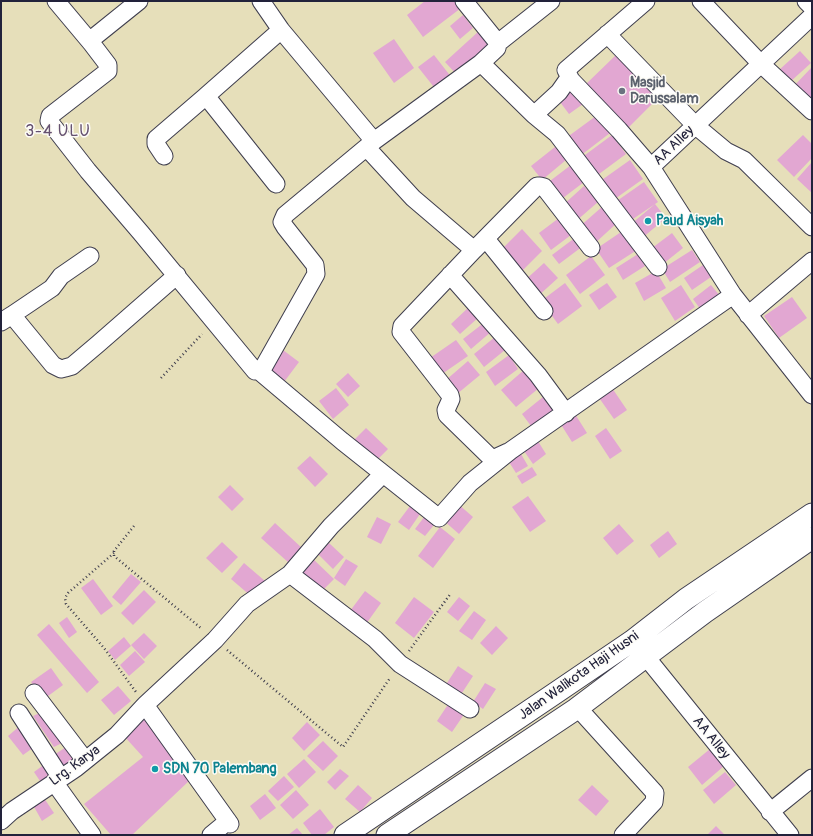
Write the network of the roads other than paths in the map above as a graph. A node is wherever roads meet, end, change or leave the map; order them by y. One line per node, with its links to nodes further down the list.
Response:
1 (56, 1): 14 (street)
2 (139, 1): 14 (street)
3 (261, 1): 11 (street)
4 (464, 1): 13 (street)
5 (551, 1): 13 (street)
6 (646, 1): 12 (street)
7 (701, 1): 16 (street)
8 (806, 1): 9 (street)
9 (812, 7)
10 (812, 16): 16 (street, AA Alley)
11 (281, 30): 18 (street); 22 (street)
12 (607, 34): 17 (street); 21 (street)
13 (498, 43): 15 (street)
14 (92, 44): 32 (street)
15 (482, 63): 20 (street); 22 (street)
16 (761, 64): 19 (street); 21 (street, AA Alley)
17 (571, 80): 20 (street); 24 (street)
18 (206, 96): 23 (street); 25 (street)
19 (812, 111)
20 (534, 115): 31 (street)
21 (696, 126): 24 (street, AA Alley); 26 (street)
22 (371, 145): 27 (street); 38 (street)
23 (164, 156)
24 (651, 167): 34 (street, AA Alley)
25 (276, 184)
26 (812, 227)
27 (480, 244): 28 (street); 33 (street); 35 (street)
28 (591, 248)
29 (90, 256): 37 (street)
30 (812, 261): 36 (street)
31 (658, 267)
32 (177, 275): 37 (street); 38 (street)
33 (450, 275): 40 (street); 41 (street)
34 (733, 295): 36 (street, AA Alley); 40 (street)
35 (544, 312)
36 (748, 316): 39 (street, AA Alley)
37 (6, 319)
38 (259, 371): 42 (street)
39 (812, 395)
40 (566, 412): 41 (street)
41 (510, 451): 42 (street)
42 (383, 474): 45 (street, Lrg. Karya)
43 (812, 514): 46 (street, Jalan Walikota Haji Husni)
44 (812, 538): 47 (street, Jalan Walikota Haji Husni)
45 (290, 574): 49 (street, Lrg. Karya); 51 (street)
46 (632, 640): 47 (street, AA Alley); 60 (street, Jalan Walikota Haji Husni)
47 (646, 657): 50 (street, Jalan Walikota Haji Husni); 56 (street, AA Alley)
48 (34, 693): 53 (street)
49 (145, 705): 53 (street, Lrg. Karya); 59 (street)
50 (578, 708): 61 (street, Jalan Walikota Haji Husni); 62 (street)
51 (470, 709)
52 (19, 713): 55 (street)
53 (85, 760): 55 (street, Lrg. Karya)
54 (812, 778): 56 (street)
55 (58, 780): 57 (street, Lrg. Karya); 58 (street)
56 (770, 812): 63 (street, AA Alley)
57 (1, 821)
58 (92, 835)
59 (211, 835)
60 (345, 835)
61 (387, 835)
62 (623, 835)
63 (790, 835)

